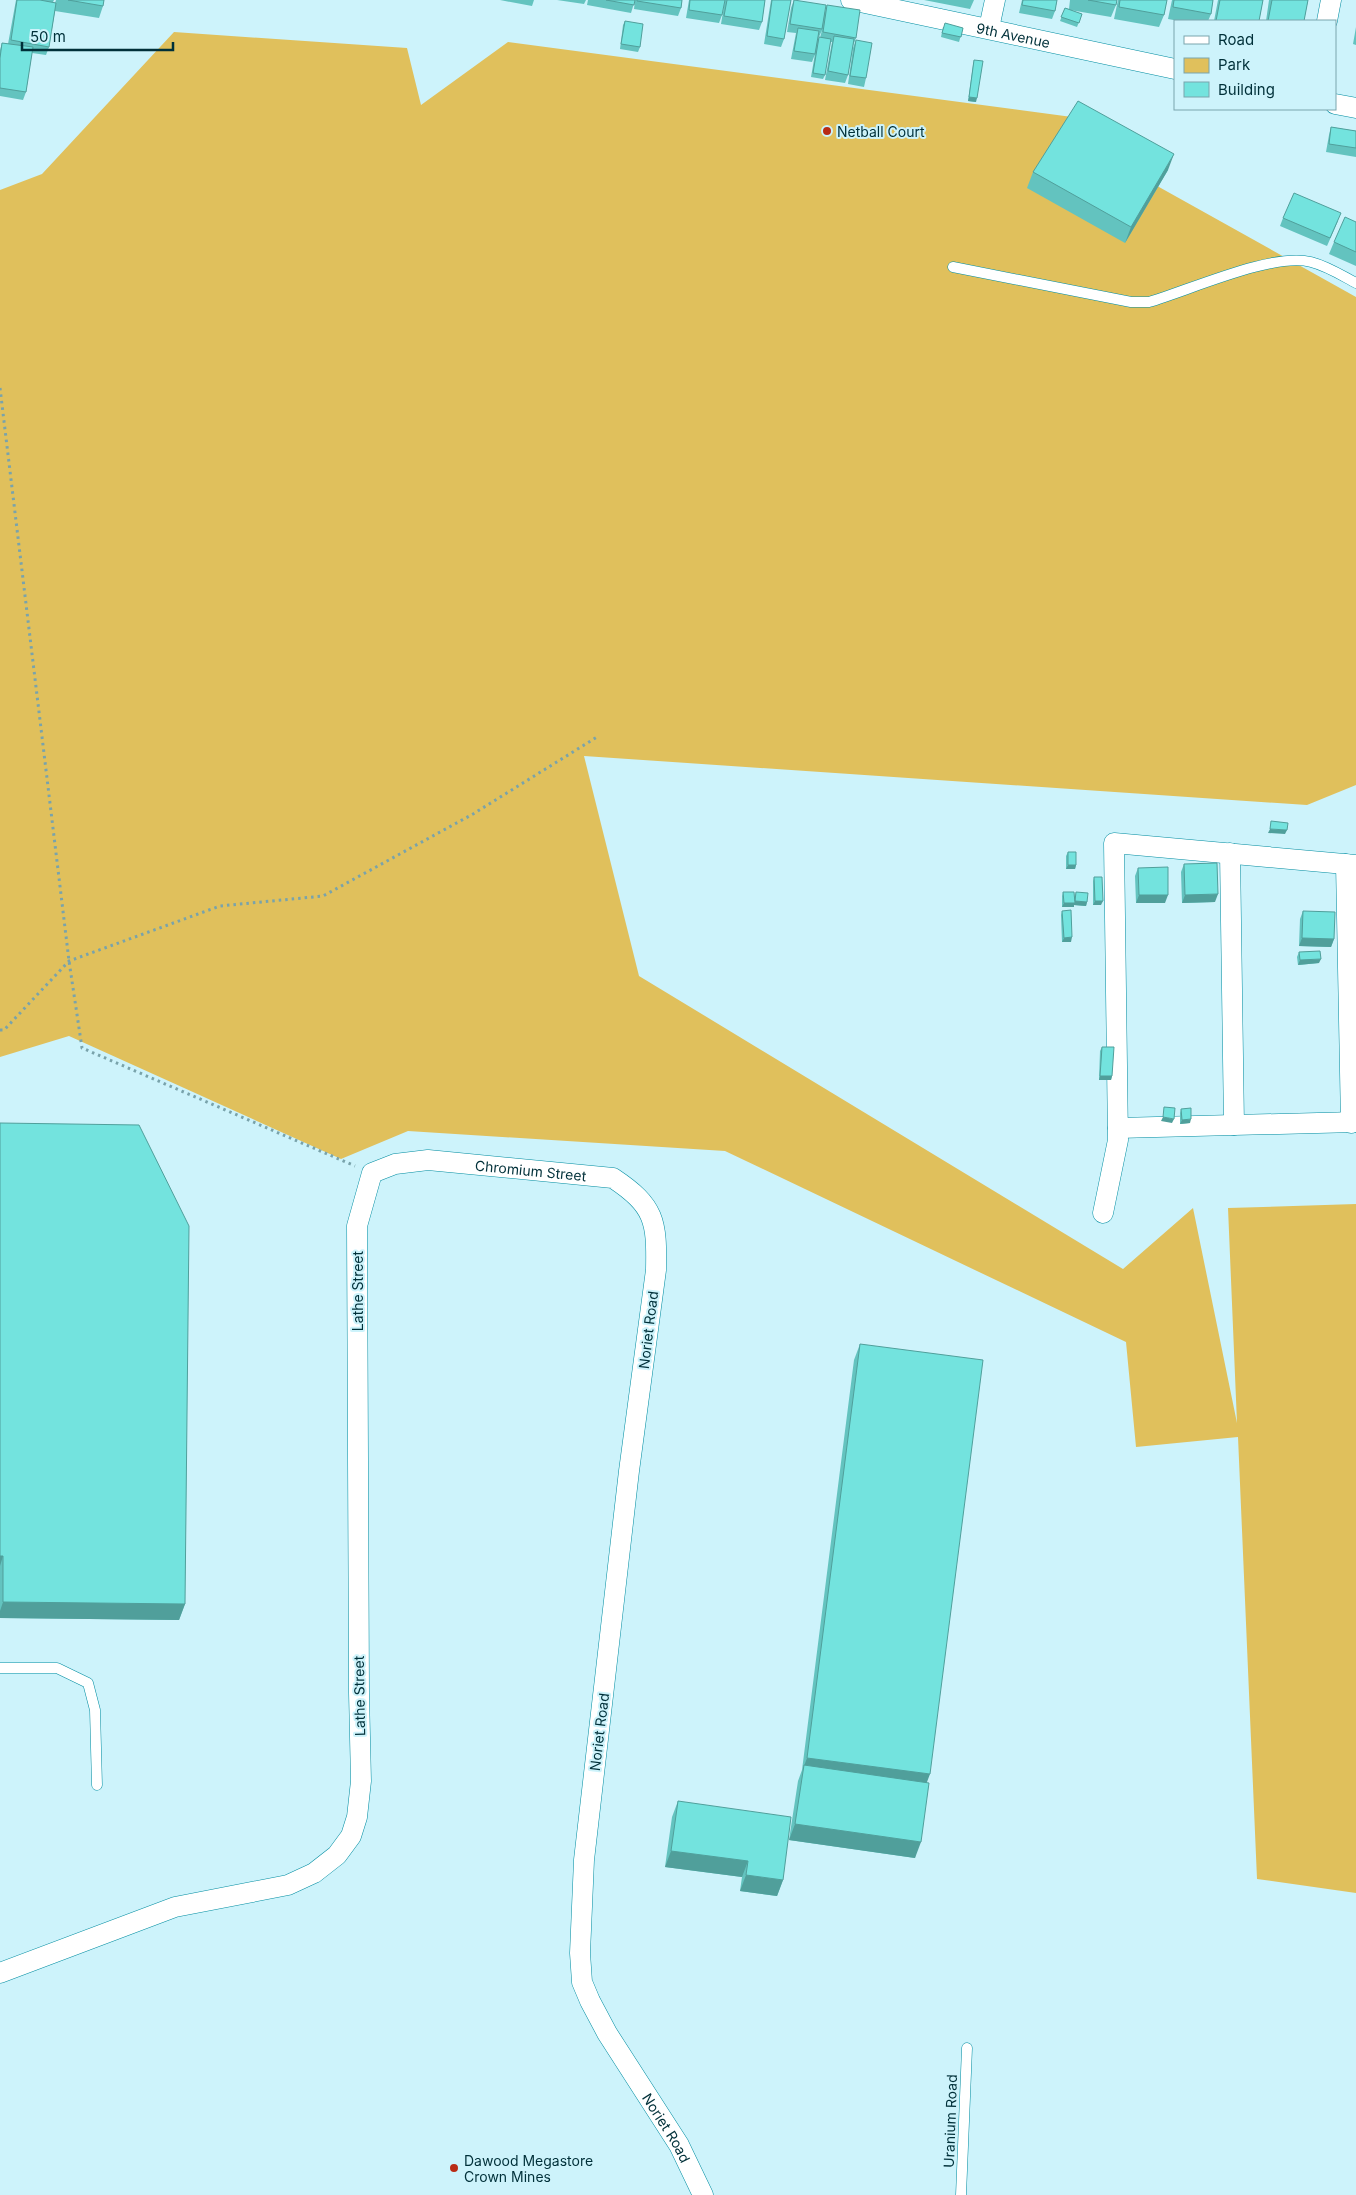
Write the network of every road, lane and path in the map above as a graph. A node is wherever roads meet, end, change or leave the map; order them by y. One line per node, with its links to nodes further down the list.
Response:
1 (851, 0): 5 (street, 9th Avenue)
2 (994, 0): 5 (street)
3 (1331, 0): 4 (street)
4 (1327, 20)
5 (990, 28): 6 (street, 9th Avenue)
6 (1174, 69)
7 (1336, 104): 8 (street)
8 (1356, 108)
9 (953, 267): 10 (lane)
10 (1356, 283)
11 (0, 388): 15 (path)
12 (597, 737): 15 (path)
13 (1230, 853): 14 (street); 18 (street); 19 (street)
14 (1351, 865): 17 (street)
15 (69, 961): 16 (path); 20 (path)
16 (0, 1030)
17 (1353, 1123): 18 (street)
18 (1234, 1125): 19 (street)
19 (1118, 1128): 21 (street)
20 (372, 1173): 22 (street, Chromium Street); 25 (street, Lathe Street)
21 (1103, 1214)
22 (656, 1239): 27 (street, Noriet Road)
23 (0, 1668): 24 (lane)
24 (98, 1785)
25 (0, 1973)
26 (967, 2048): 28 (lane, Uranium Road)
27 (703, 2195)
28 (961, 2195)

